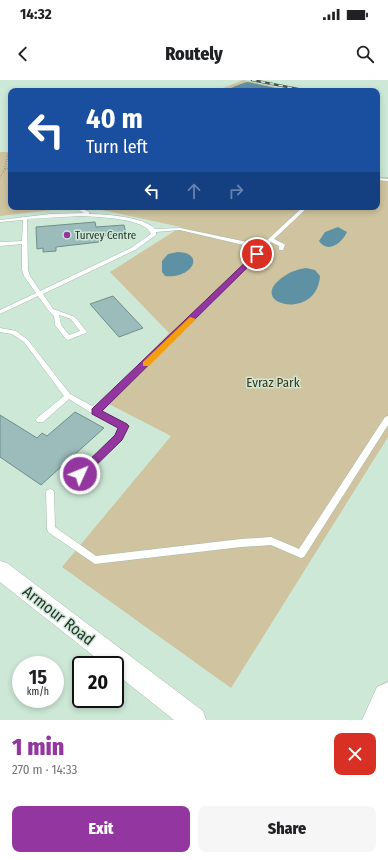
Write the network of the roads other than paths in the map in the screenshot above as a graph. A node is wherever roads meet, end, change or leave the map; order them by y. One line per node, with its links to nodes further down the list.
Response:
1 (81, 210): 3 (lane)
2 (303, 210): 7 (lane)
3 (88, 214): 4 (lane); 6 (lane)
4 (25, 218): 5 (lane); 8 (lane)
5 (0, 221)
6 (154, 231): 10 (lane); 12 (lane)
7 (272, 240): 10 (lane); 11 (lane)
8 (25, 242): 9 (lane); 12 (lane)
9 (0, 244)
10 (265, 245): 17 (lane)
11 (281, 250)
12 (38, 293): 13 (lane); 14 (lane)
13 (0, 312)
14 (53, 312): 14 (lane)
15 (0, 330): 16 (lane)
16 (68, 396): 17 (lane); 19 (lane)
17 (96, 412): 20 (lane)
18 (388, 419): 21 (lane)
19 (40, 420)
20 (80, 474)
21 (50, 492)
22 (0, 570): 24 (street, Armour Road)
23 (388, 698): 25 (main road)
24 (194, 720)
25 (378, 720)

